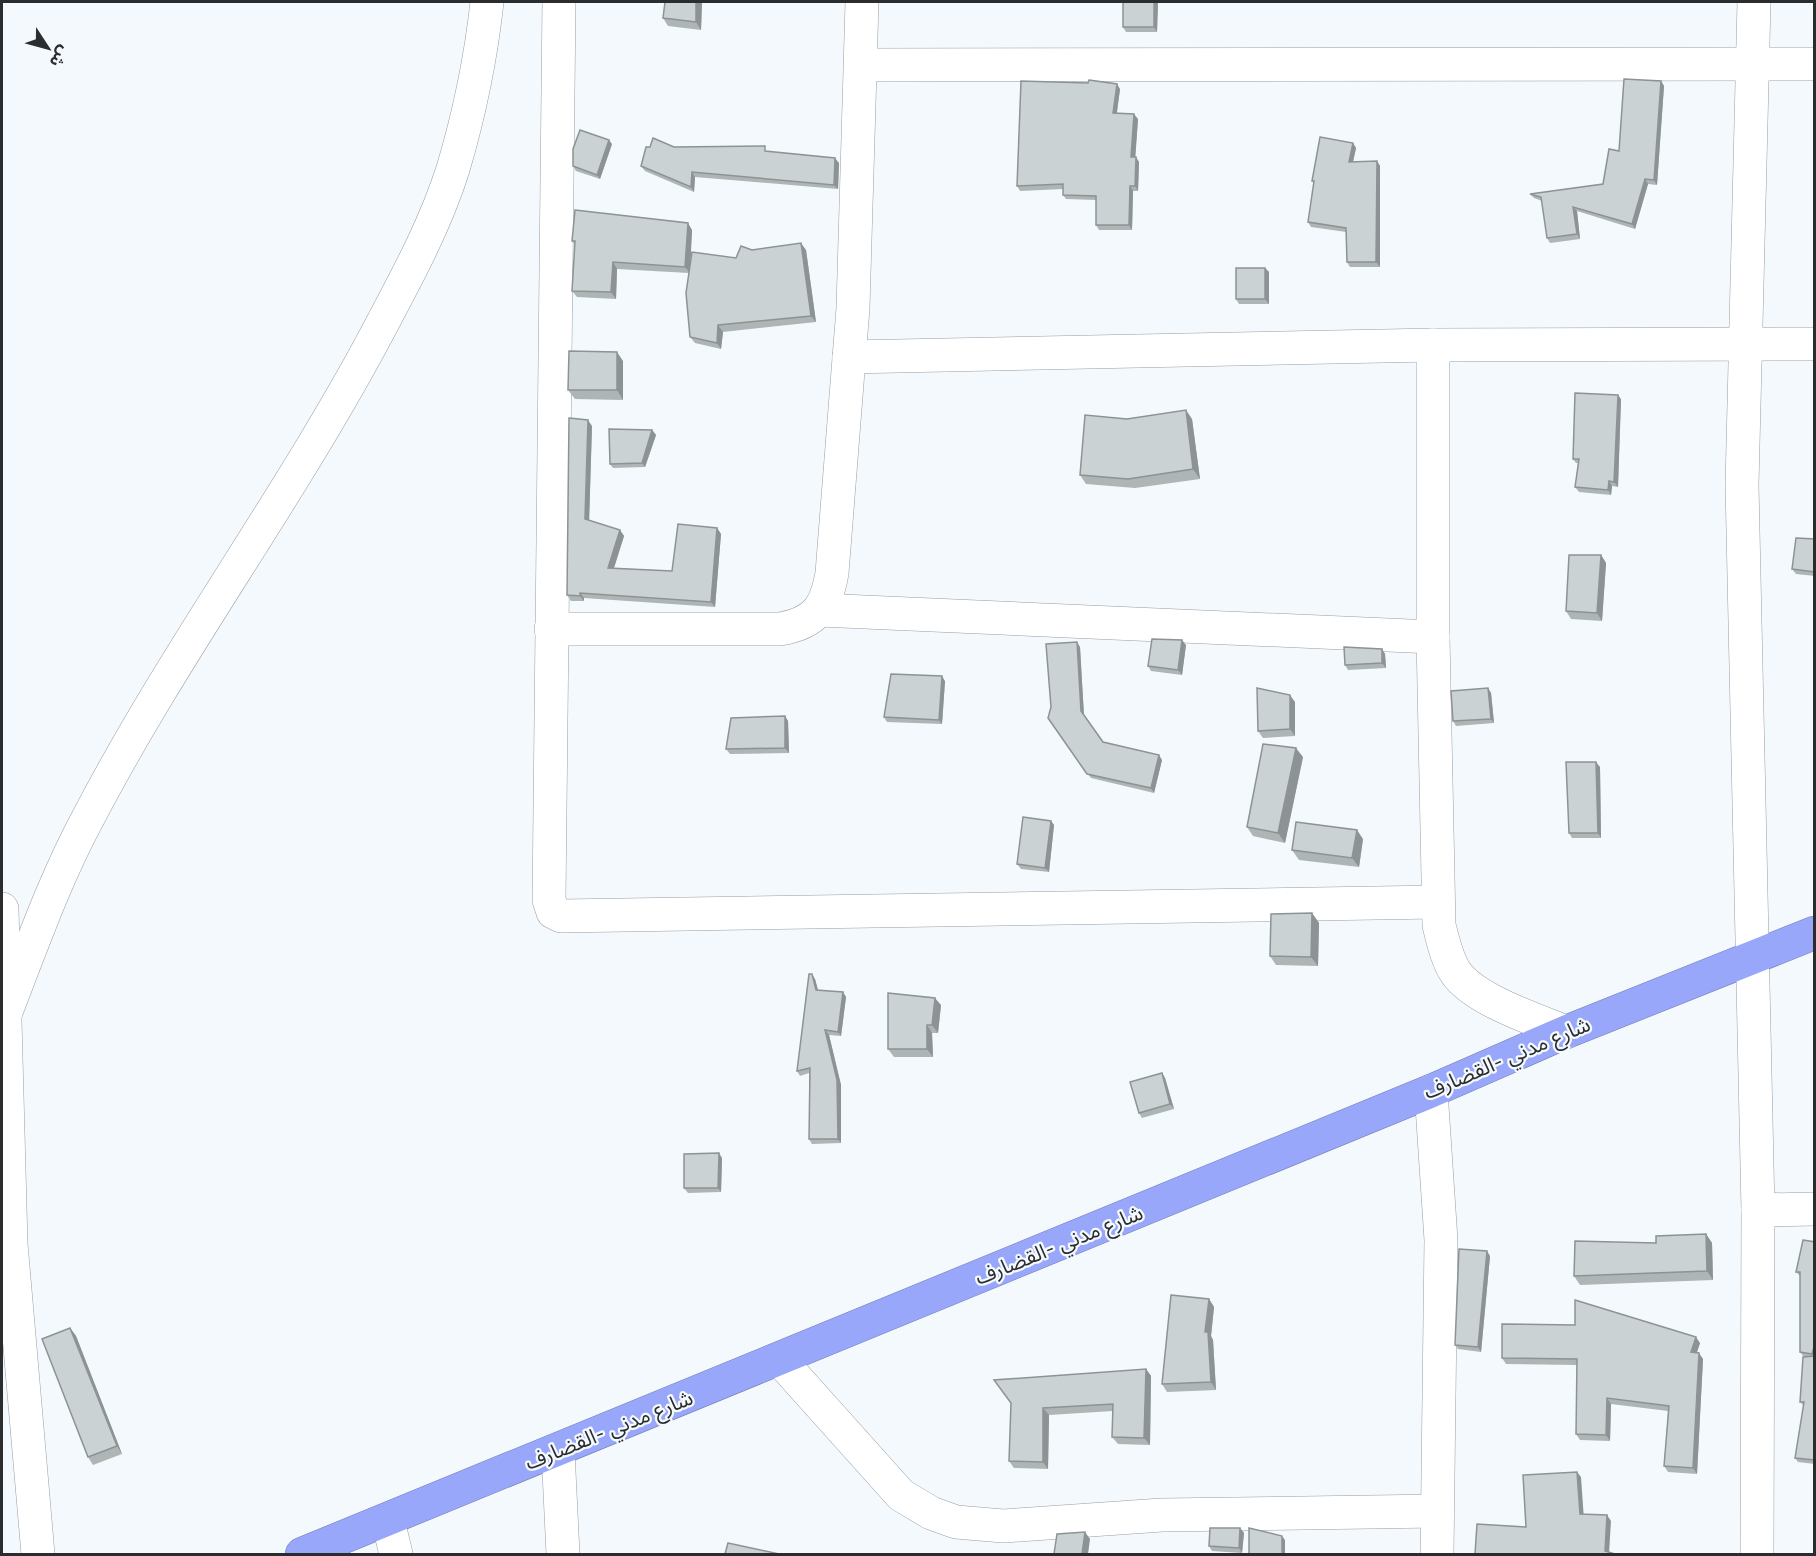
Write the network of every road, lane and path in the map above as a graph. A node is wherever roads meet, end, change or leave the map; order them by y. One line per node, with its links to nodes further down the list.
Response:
1 (487, 2): 19 (street)
2 (559, 2): 13 (street)
3 (862, 2): 5 (street)
4 (1754, 2): 6 (street)
5 (862, 64): 6 (street); 11 (street)
6 (1752, 64): 7 (street); 10 (street)
7 (1815, 64)
8 (1815, 344): 10 (street)
9 (1433, 345): 10 (street); 11 (street); 14 (street)
10 (1746, 346): 18 (street)
11 (849, 357): 12 (street)
12 (819, 610): 13 (street); 14 (street)
13 (551, 629): 15 (street)
14 (1433, 637): 15 (street)
15 (1437, 903): 20 (street)
16 (2, 909): 19 (street)
17 (1815, 933): 18 (highway, شارع مدني -القضارف)
18 (1754, 956): 20 (highway, شارع مدني -القضارف); 23 (street)
19 (4, 1017): 28 (street)
20 (1566, 1032): 21 (highway, شارع مدني -القضارف)
21 (1431, 1091): 24 (highway, شارع مدني -القضارف); 26 (street)
22 (1815, 1209): 23 (street)
23 (1758, 1210): 33 (street)
24 (780, 1360): 25 (highway, شارع مدني -القضارف); 26 (street)
25 (558, 1452): 27 (highway, شارع مدني -القضارف); 31 (street)
26 (1437, 1511): 32 (street)
27 (388, 1521): 29 (highway, شارع مدني -القضارف); 30 (street)
28 (38, 1554)
29 (302, 1554)
30 (396, 1554)
31 (563, 1554)
32 (1437, 1554)
33 (1757, 1554)

